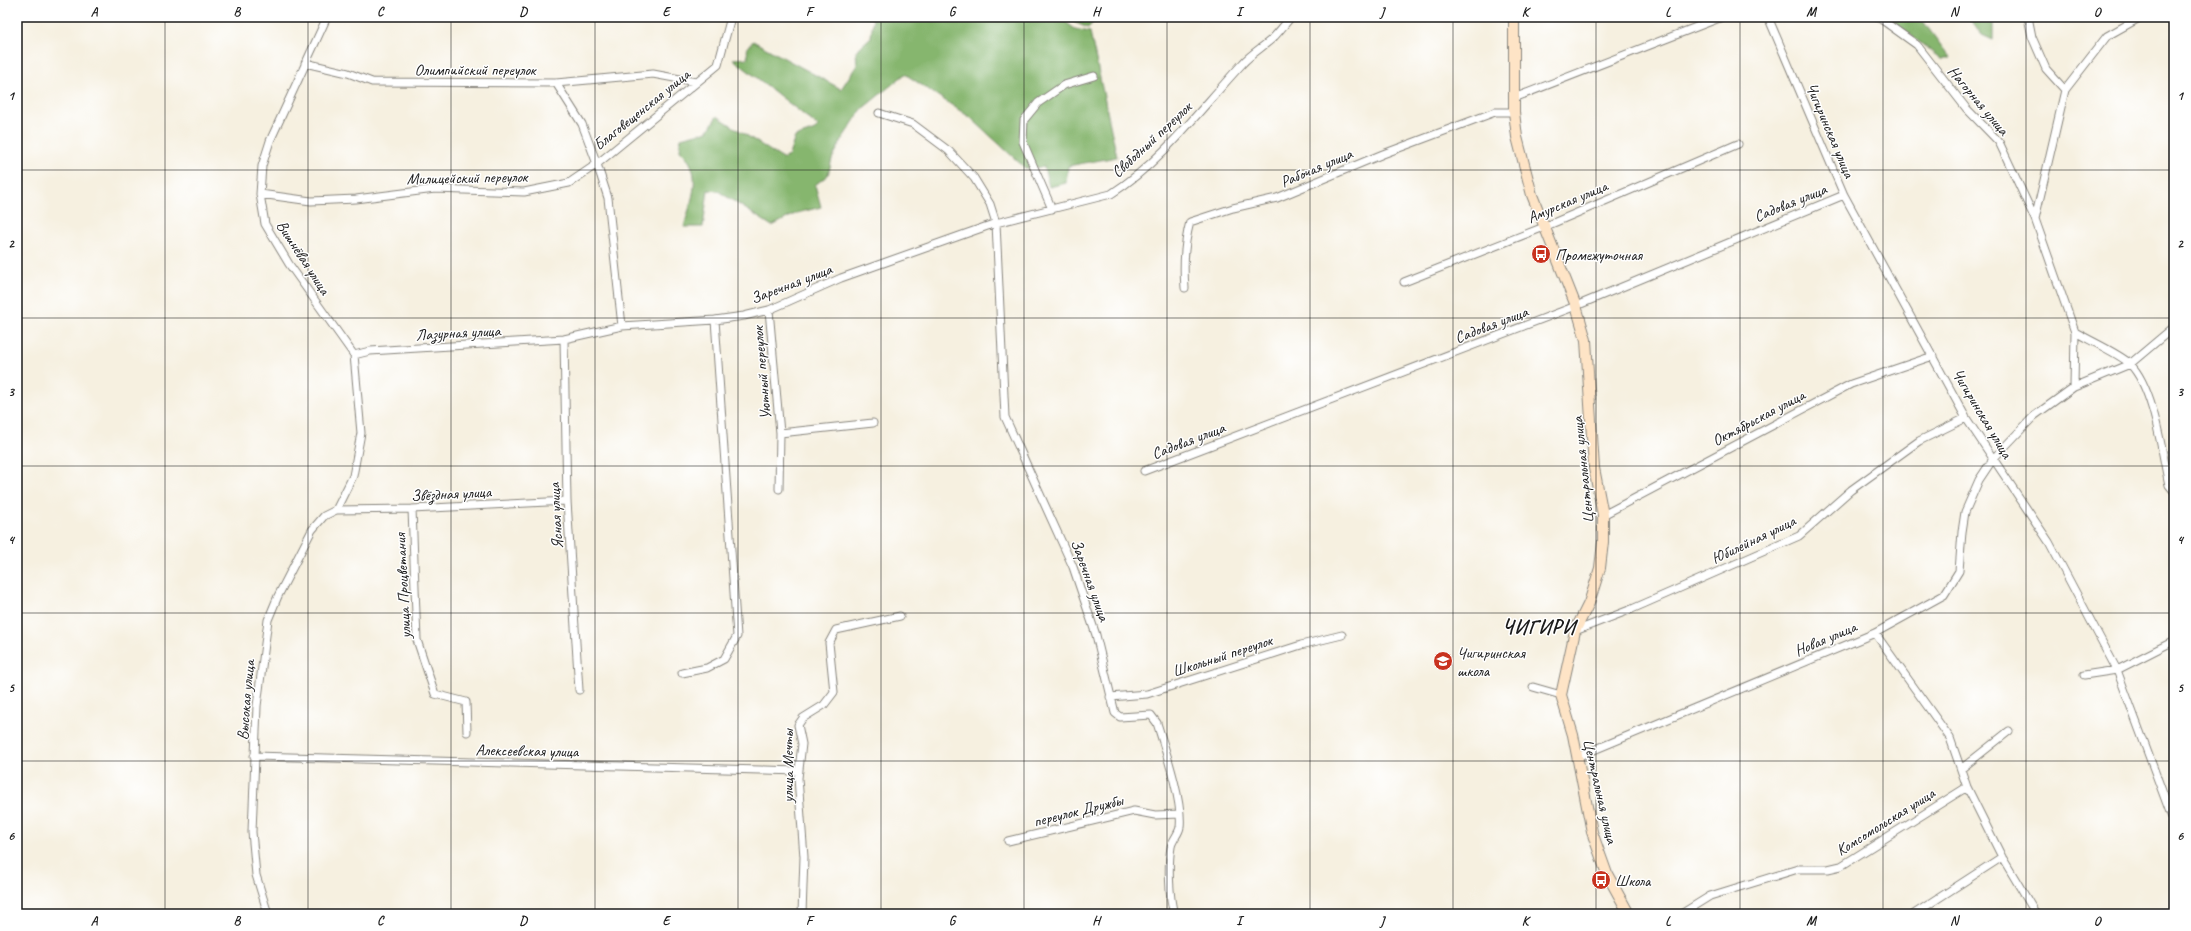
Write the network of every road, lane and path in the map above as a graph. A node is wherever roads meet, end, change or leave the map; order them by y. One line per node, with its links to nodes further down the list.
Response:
1 (327, 17): 12 (street, Вишнёвая улица)
2 (731, 17): 14 (street, Благовещенская улица)
3 (1291, 17): 24 (street, Свободный переулок)
4 (1514, 17): 17 (street, Центральная улица)
5 (1722, 17): 17 (street)
6 (1768, 17): 23 (street, Чигиринская улица)
7 (1878, 17): 25 (street, Нагорная улица)
8 (2028, 17): 16 (street)
9 (2140, 17): 16 (street)
10 (2167, 17): 11 (street)
11 (2174, 18)
12 (305, 63): 15 (street, Олимпийский переулок); 22 (street, Вишнёвая улица)
13 (1094, 76): 24 (street)
14 (696, 82): 15 (street); 21 (street, Благовещенская улица)
15 (556, 83): 21 (street, Олимпийский переулок)
16 (2065, 90): 25 (street)
17 (1514, 98): 18 (street, Центральная улица)
18 (1514, 112): 27 (street, Центральная улица); 29 (street, Рабочая улица)
19 (880, 113): 26 (street, Заречная улица)
20 (1738, 144): 27 (street, Амурская улица)
21 (597, 164): 22 (street, Милицейский переулок); 33 (street, Благовещенская улица)
22 (260, 194): 37 (street, Вишнёвая улица)
23 (1844, 195): 30 (street, Садовая улица); 38 (street, Чигиринская улица)
24 (1052, 209): 26 (street, Свободный переулок)
25 (2036, 219): 35 (street, Нагорная улица)
26 (996, 223): 31 (street, Заречная улица); 63 (street, Заречная улица)
27 (1544, 226): 28 (street, Амурская улица); 30 (street, Центральная улица)
28 (1404, 282)
29 (1185, 288)
30 (1576, 306): 45 (street, Садовая улица); 51 (street, Центральная улица)
31 (769, 310): 32 (street, Заречная улица); 43 (street, Уютный переулок)
32 (715, 320): 33 (street, Заречная улица); 58 (street)
33 (622, 326): 36 (street, Заречная улица)
34 (2174, 327): 39 (street, Новая улица)
35 (2075, 332): 39 (street); 40 (street)
36 (564, 339): 37 (street, Лазурная улица); 48 (street, Ясная улица)
37 (354, 355): 50 (street)
38 (1932, 356): 41 (street, Чигиринская улица); 51 (street, Октябрьская улица)
39 (2130, 364): 40 (street, Новая улица); 47 (street)
40 (2074, 387): 44 (street, Новая улица)
41 (1966, 418): 44 (street, Чигиринская улица); 53 (street, Юбилейная улица)
42 (873, 423): 43 (street, Уютный переулок)
43 (780, 433): 46 (street, Уютный переулок)
44 (1993, 459): 54 (street, Новая улица); 57 (street, Чигиринская улица)
45 (1144, 471)
46 (779, 489)
47 (2174, 491)
48 (567, 501): 49 (street, Звёздная улица); 61 (street, Ясная улица)
49 (412, 509): 50 (street, Звёздная улица); 65 (street, улица Процветания)
50 (336, 510): 66 (street, Высокая улица)
51 (1602, 515): 53 (street, Центральная улица)
52 (900, 616): 69 (street, улица Мечты)
53 (1576, 630): 62 (street, Центральная улица)
54 (1875, 633): 67 (street, Новая улица); 68 (street)
55 (1342, 635): 63 (street, Школьный переулок)
56 (2174, 641): 57 (street)
57 (2117, 670): 59 (street); 72 (street, Чигиринская улица)
58 (682, 673)
59 (2084, 675)
60 (1532, 687): 62 (street)
61 (579, 690)
62 (1561, 695): 67 (street, Центральная улица)
63 (1110, 697): 71 (street, Заречная улица)
64 (2009, 731): 68 (street)
65 (467, 732)
66 (254, 756): 69 (street, Алексеевская улица); 75 (street, Высокая улица)
67 (1578, 757): 78 (street, Центральная улица)
68 (1961, 769): 70 (street)
69 (799, 771): 76 (street, улица Мечты)
70 (1967, 787): 74 (street); 79 (street, Комсомольская улица)
71 (1180, 814): 73 (street, переулок Дружбы); 77 (street, Заречная улица)
72 (2173, 818)
73 (1008, 841)
74 (2002, 857): 80 (street); 81 (street)
75 (268, 914)
76 (802, 914)
77 (1174, 914)
78 (1628, 914)
79 (1681, 914)
80 (1914, 914)
81 (2036, 914)

